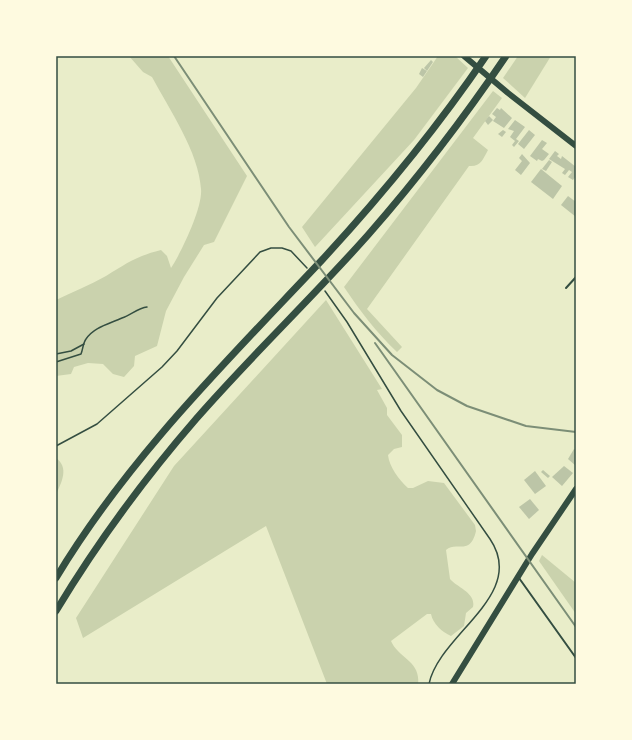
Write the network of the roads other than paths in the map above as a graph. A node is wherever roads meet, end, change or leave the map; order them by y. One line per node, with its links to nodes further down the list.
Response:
1 (464, 56): 4 (main road)
2 (506, 56): 10 (highway)
3 (485, 58): 9 (highway)
4 (576, 146)
5 (576, 277): 6 (lane)
6 (566, 288)
7 (576, 489): 8 (main road)
8 (518, 577): 11 (lane); 12 (main road)
9 (56, 578)
10 (56, 611)
11 (576, 658)
12 (452, 684)

